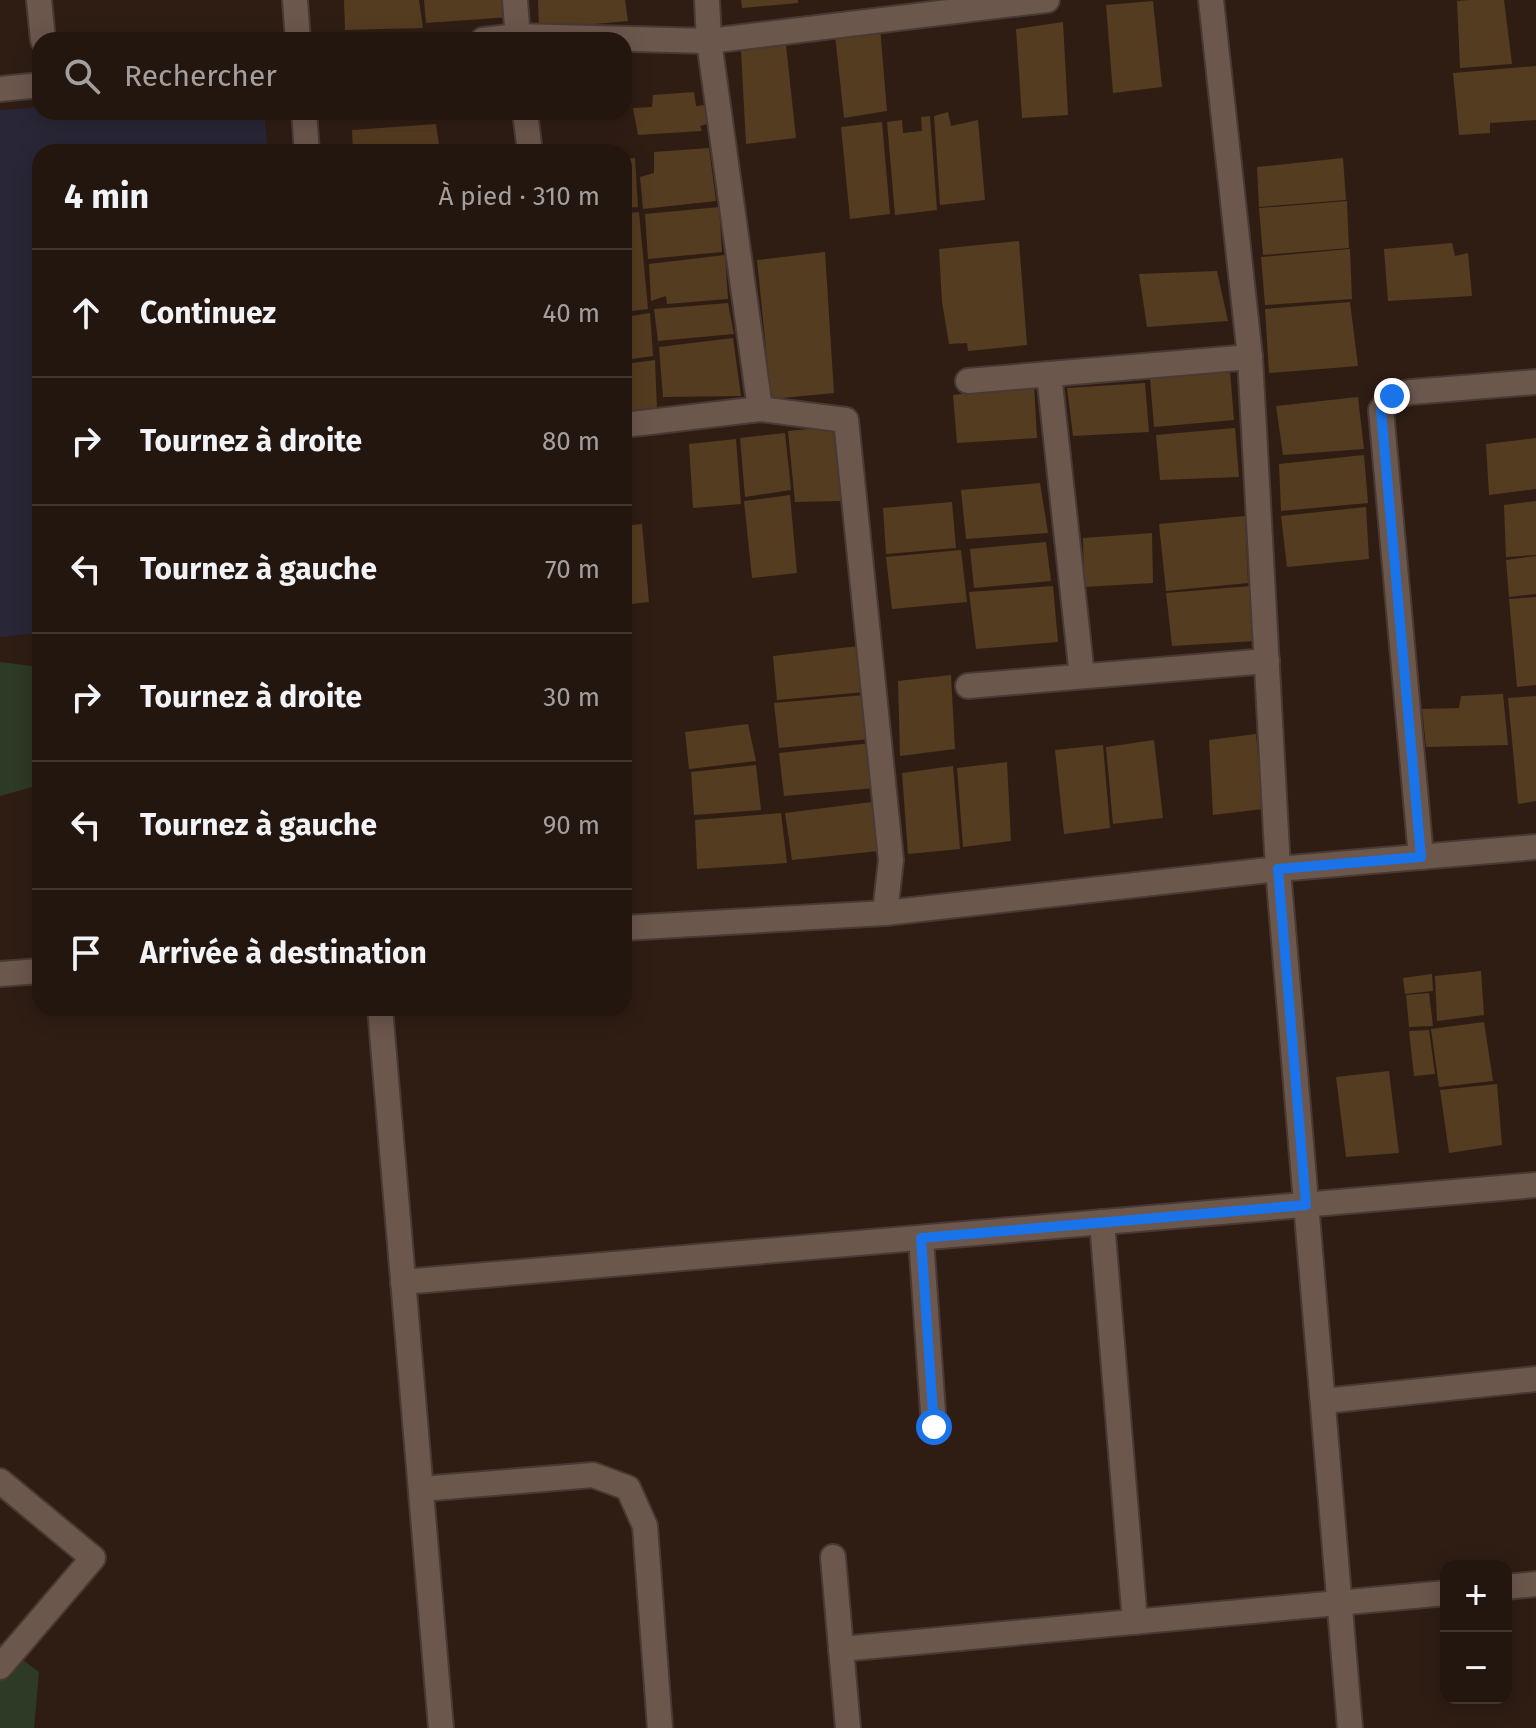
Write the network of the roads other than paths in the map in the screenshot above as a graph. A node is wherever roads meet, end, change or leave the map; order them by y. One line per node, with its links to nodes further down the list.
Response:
1 (39, 0): 8 (street)
2 (295, 0): 9 (street)
3 (515, 0): 10 (street)
4 (707, 0): 12 (street)
5 (1047, 0): 7 (street)
6 (1211, 0): 19 (street)
7 (930, 7): 12 (street)
8 (42, 32)
9 (297, 32)
10 (517, 32)
11 (632, 40): 12 (street)
12 (709, 41): 23 (street)
13 (32, 86): 14 (street)
14 (0, 89)
15 (305, 120): 17 (street)
16 (526, 120): 18 (street)
17 (306, 144)
18 (529, 144)
19 (1250, 357): 20 (street); 25 (street)
20 (1049, 374): 21 (street); 26 (street)
21 (968, 381)
22 (1536, 382): 29 (street)
23 (760, 409): 24 (street); 31 (street)
24 (632, 424)
25 (1267, 661): 26 (street); 30 (street)
26 (1082, 676): 27 (street)
27 (968, 686)
28 (1536, 847): 29 (street)
29 (1421, 857): 30 (street)
30 (1278, 869): 31 (street); 37 (street)
31 (885, 913): 32 (street)
32 (632, 928)
33 (32, 972): 34 (street)
34 (0, 974)
35 (381, 1016): 40 (street)
36 (1536, 1185): 37 (street)
37 (1306, 1205): 38 (street); 42 (street)
38 (1102, 1222): 39 (street); 51 (street)
39 (921, 1238): 40 (street); 43 (street)
40 (403, 1282): 45 (street)
41 (1536, 1379): 42 (street)
42 (1324, 1401): 50 (street)
43 (934, 1427)
44 (0, 1481): 53 (street)
45 (421, 1489): 54 (street); 55 (street)
46 (833, 1557): 52 (street)
47 (1536, 1584): 48 (street)
48 (1512, 1586)
49 (1440, 1594): 50 (street)
50 (1339, 1602): 51 (street); 57 (street)
51 (1135, 1622): 52 (street)
52 (841, 1649): 56 (street)
53 (0, 1667)
54 (441, 1728)
55 (660, 1728)
56 (848, 1728)
57 (1350, 1728)

